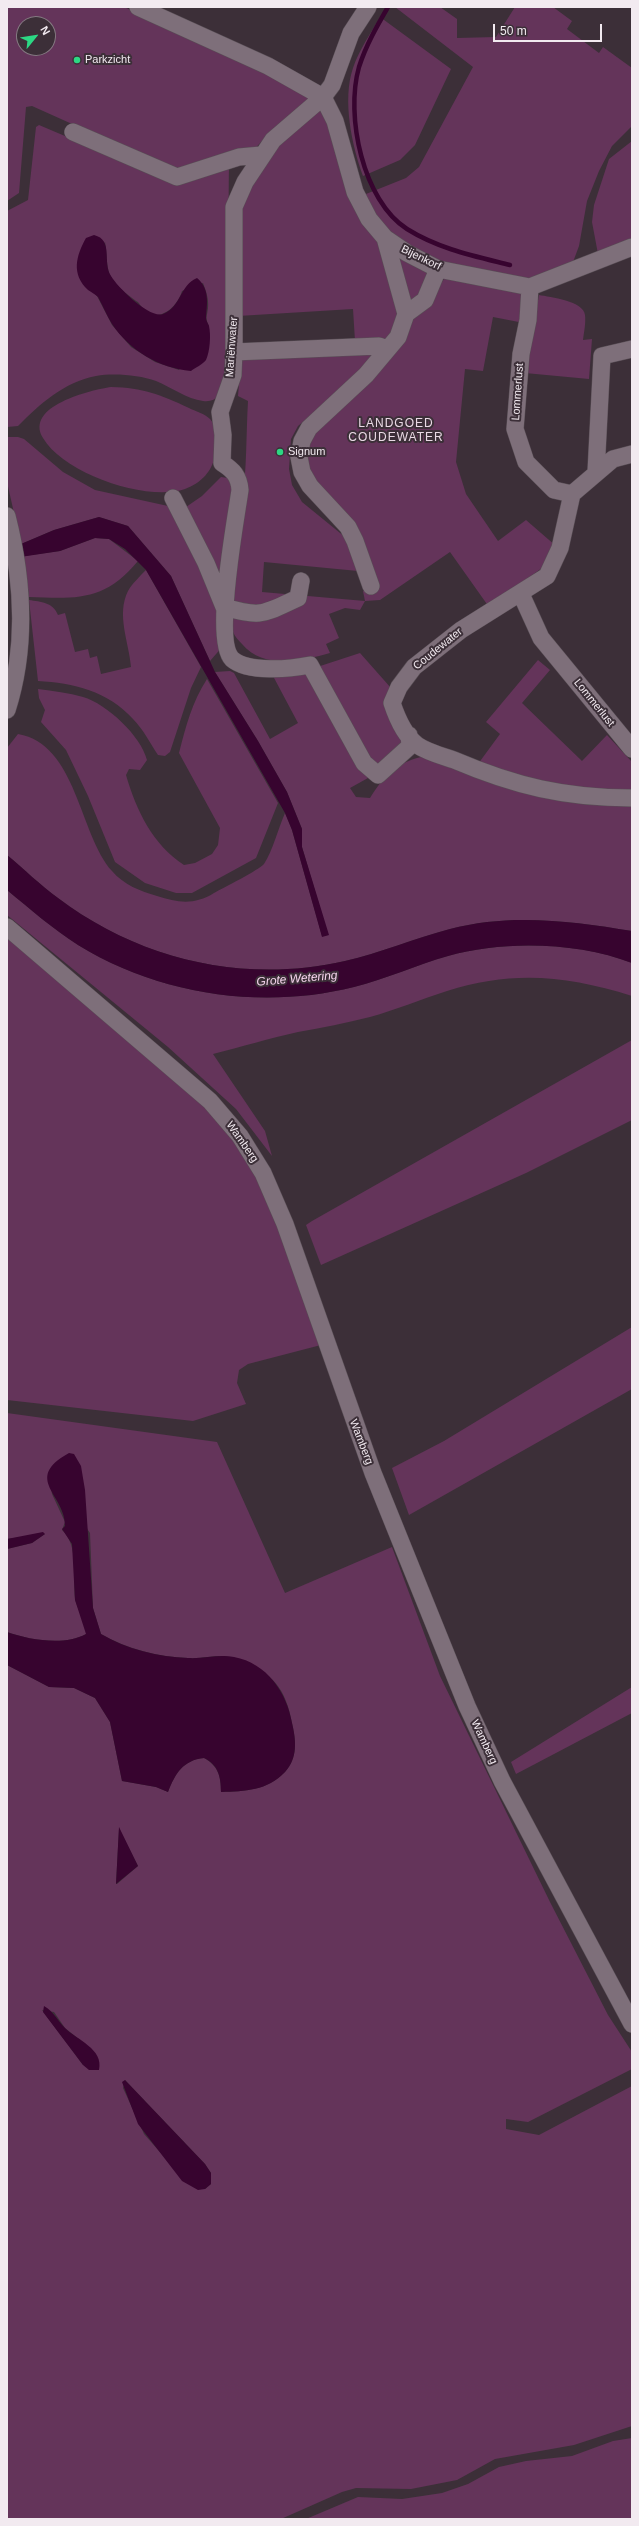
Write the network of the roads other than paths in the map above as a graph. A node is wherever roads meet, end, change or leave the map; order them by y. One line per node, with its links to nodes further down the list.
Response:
1 (138, 7): 3 (street)
2 (368, 7): 3 (street, Mariënwater)
3 (323, 97): 5 (street, Mariënwater); 6 (street, Bijenkorf)
4 (73, 132): 5 (street)
5 (261, 156): 13 (street, Mariënwater)
6 (385, 238): 8 (street, Bijenkorf); 10 (street)
7 (632, 247): 9 (street)
8 (438, 269): 9 (street, Bijenkorf); 10 (street)
9 (530, 286): 16 (street, Lommerlust)
10 (406, 314): 11 (street)
11 (387, 349): 13 (street); 20 (street)
12 (632, 349): 15 (street)
13 (234, 352): 22 (street, Mariënwater)
14 (632, 454): 15 (street)
15 (596, 472): 16 (street)
16 (572, 494): 21 (street, Coudewater)
17 (173, 498): 22 (street)
18 (9, 523): 23 (street)
19 (301, 582): 22 (street)
20 (371, 586)
21 (521, 594): 24 (street, Coudewater); 25 (street, Lommerlust)
22 (224, 607): 24 (street, Mariënwater)
23 (7, 710)
24 (409, 735): 26 (street, Coudewater)
25 (632, 749)
26 (632, 798)
27 (7, 927): 28 (street, Wamberg)
28 (632, 2024)

